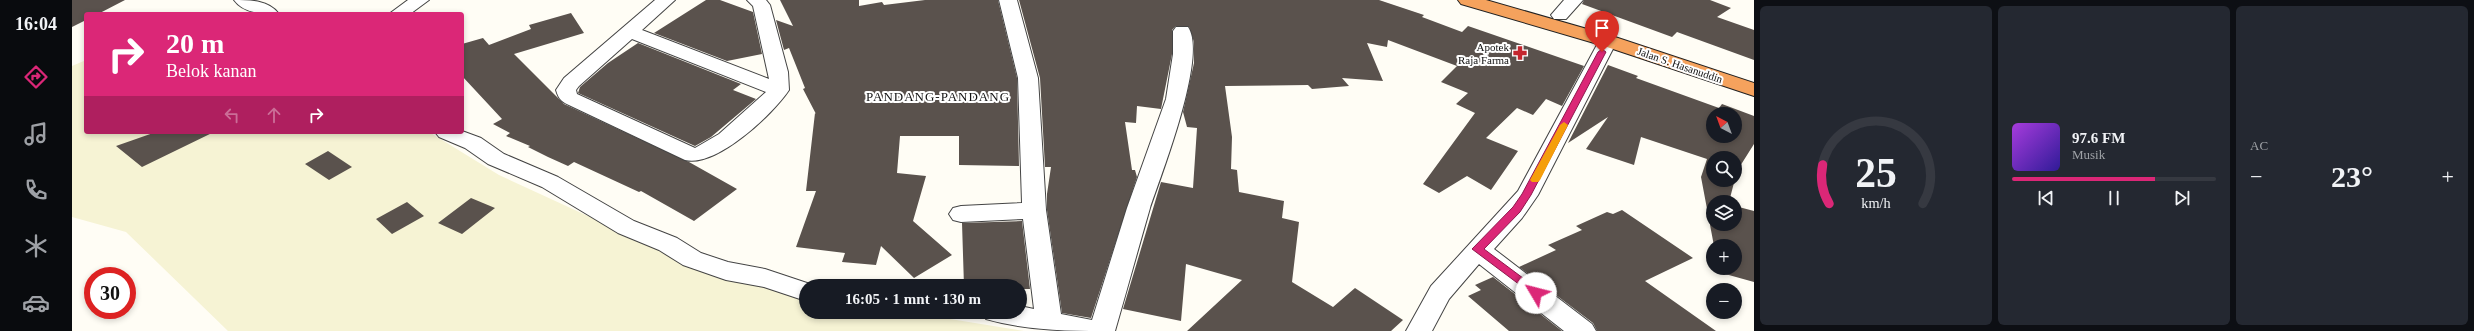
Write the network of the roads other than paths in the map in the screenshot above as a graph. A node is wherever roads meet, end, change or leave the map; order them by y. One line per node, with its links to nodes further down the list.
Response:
1 (243, 0): 9 (street)
2 (420, 0): 10 (street)
3 (666, 0): 13 (street)
4 (756, 0): 16 (street)
5 (1008, 0): 19 (street)
6 (1467, 0): 14 (highway, Jalan S. Hasanuddin)
7 (1504, 0): 11 (highway, Jalan S. Hasanuddin)
8 (1574, 0): 11 (street)
9 (266, 12)
10 (401, 12)
11 (1560, 15): 15 (highway, Jalan S. Hasanuddin)
12 (1182, 31): 26 (street)
13 (631, 32): 16 (street); 16 (street)
14 (1608, 41): 17 (highway, Jalan S. Hasanuddin); 21 (street)
15 (1754, 78)
16 (779, 90)
17 (1754, 90)
18 (451, 134): 22 (street)
19 (1034, 210): 20 (street); 24 (street)
20 (961, 214)
21 (1477, 249): 27 (street); 28 (street)
22 (799, 289)
23 (1027, 317): 24 (street)
24 (1049, 321): 25 (street)
25 (1097, 331)
26 (1102, 331)
27 (1419, 331)
28 (1583, 331)

